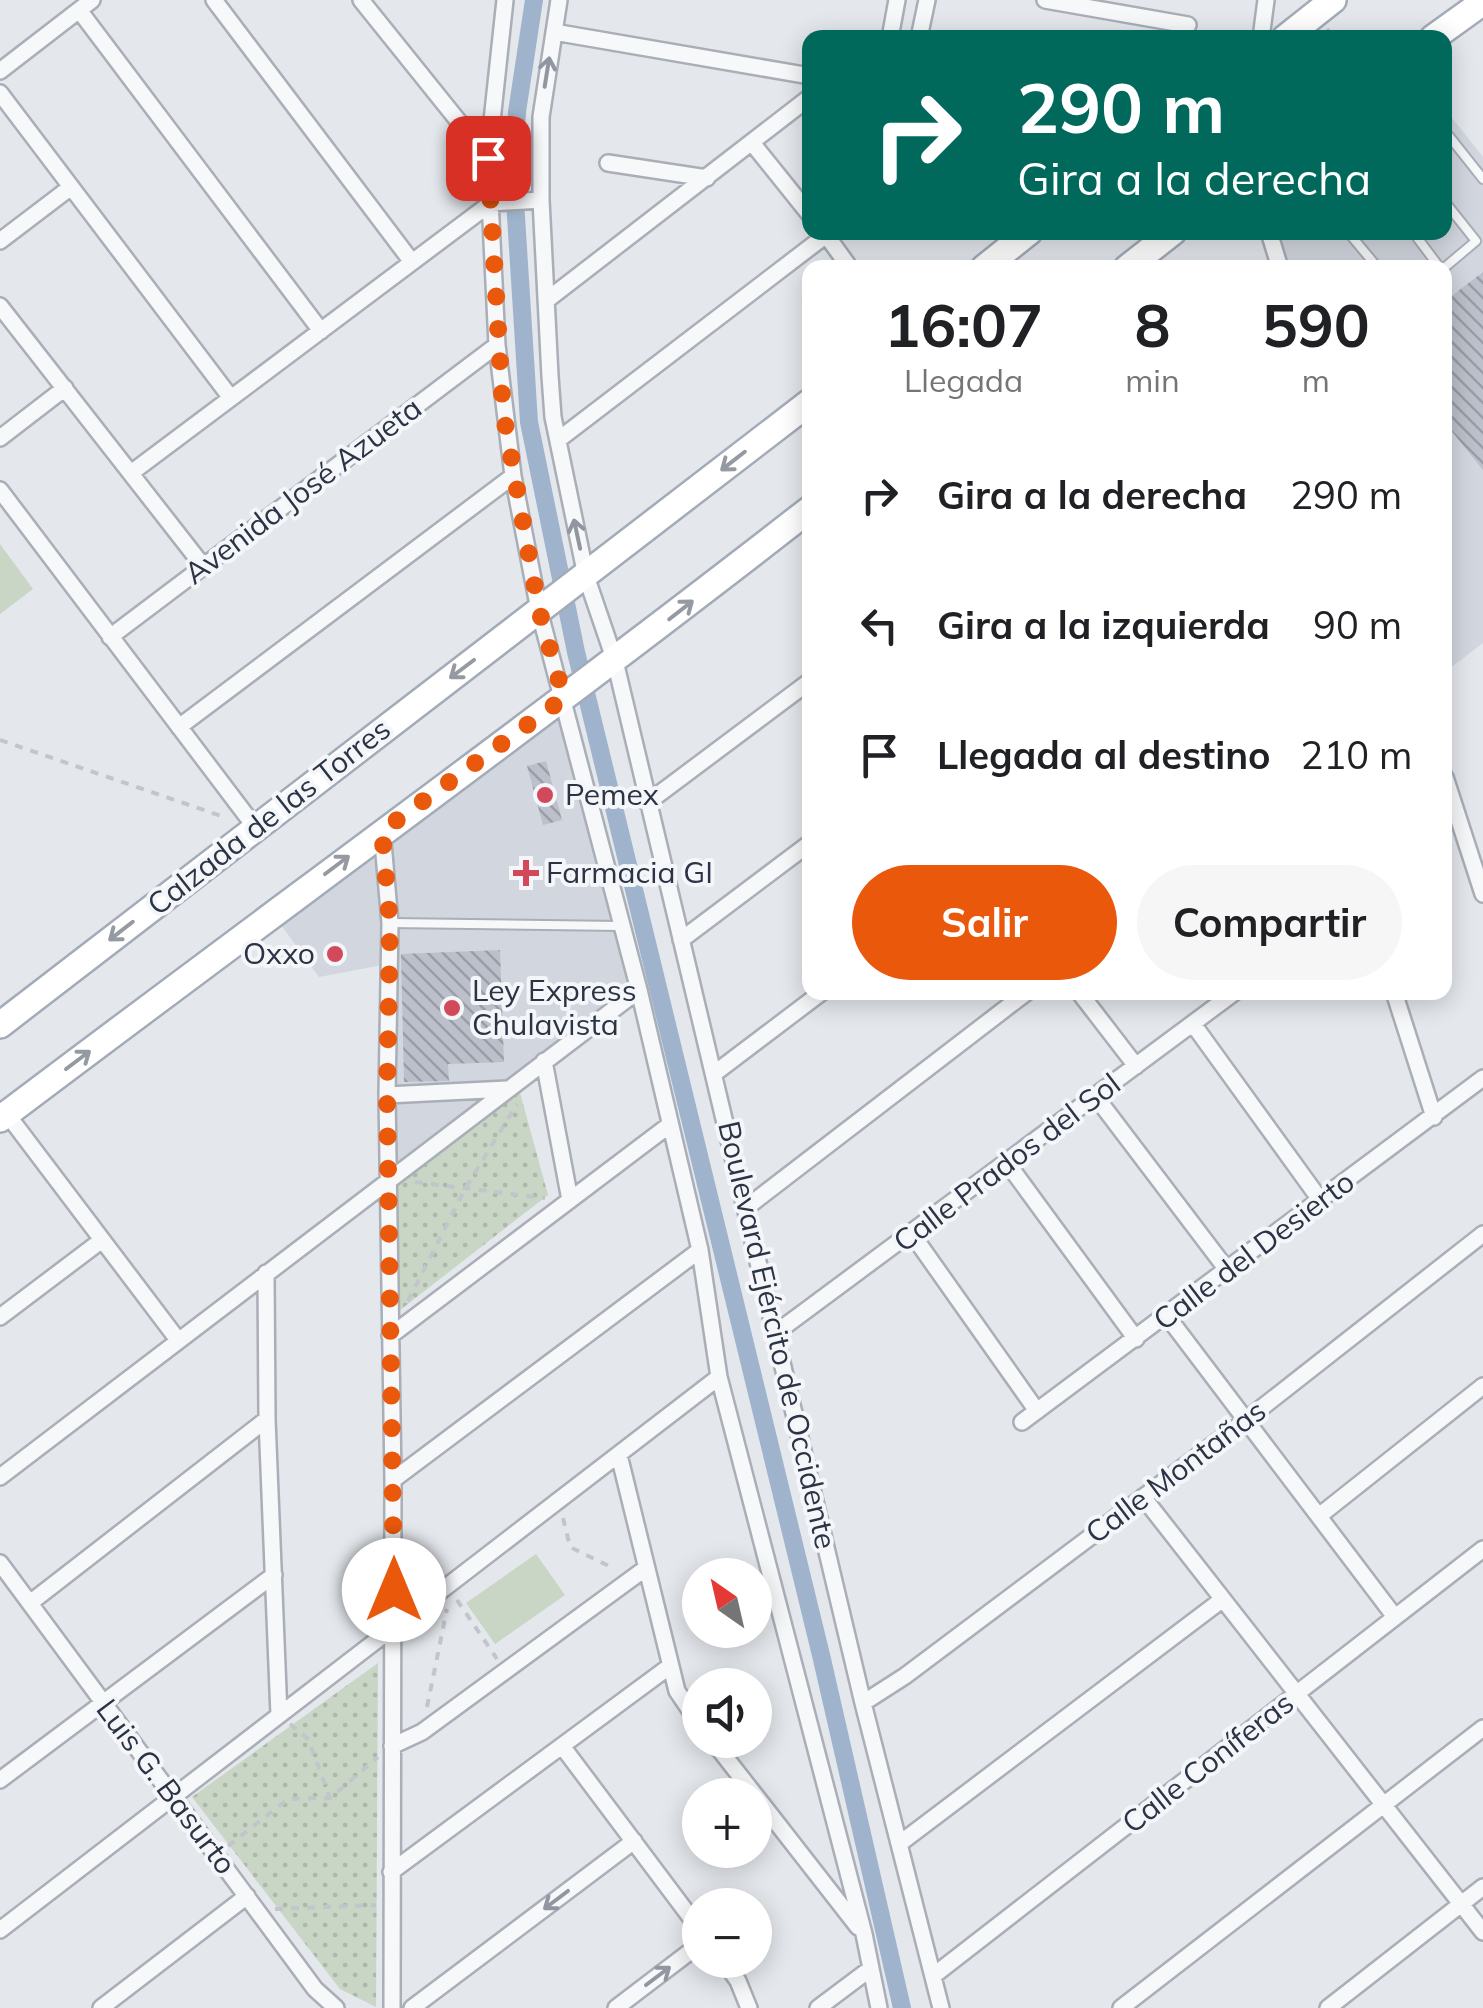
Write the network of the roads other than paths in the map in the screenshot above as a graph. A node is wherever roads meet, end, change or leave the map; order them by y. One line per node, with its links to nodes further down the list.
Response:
1 (214, 0): 47 (street)
2 (361, 0): 26 (street)
3 (505, 0): 26 (street)
4 (559, 0): 19 (street)
5 (897, 0): 14 (street)
6 (927, 0): 15 (street)
7 (1044, 0): 12 (street)
8 (1266, 0): 16 (street)
9 (1483, 2): 18 (main road)
10 (1321, 4): 17 (main road)
11 (86, 5): 20 (street); 50 (street)
12 (1140, 8): 13 (street)
13 (1188, 25)
14 (891, 30)
15 (921, 30)
16 (1262, 30)
17 (1293, 30)
18 (1443, 30)
19 (554, 32): 21 (street); 31 (street, one-way to 19)
20 (0, 71)
21 (802, 75)
22 (0, 93): 30 (street)
23 (802, 104): 25 (street)
24 (1452, 140): 29 (lane)
25 (753, 144): 28 (street); 33 (street)
26 (488, 158): 32 (street)
27 (608, 163): 28 (street)
28 (707, 178): 48 (street)
29 (1483, 178)
30 (71, 187): 41 (street); 53 (street)
31 (534, 201): 32 (street); 48 (street)
32 (495, 203): 47 (street); 51 (street)
33 (802, 205)
34 (1452, 209): 35 (lane)
35 (1480, 238): 46 (lane)
36 (818, 240): 56 (street)
37 (1019, 240): 42 (main road)
38 (1163, 240): 43 (main road)
39 (1355, 240): 44 (lane)
40 (1419, 240): 45 (lane)
41 (0, 241)
42 (994, 260)
43 (1137, 260)
44 (1371, 260)
45 (1436, 260)
46 (1452, 260)
47 (412, 262): 50 (street)
48 (547, 300): 56 (street)
49 (0, 306): 52 (street)
50 (321, 330): 53 (street)
51 (496, 345): 58 (street); 61 (street, Avenida José Azueta)
52 (65, 388): 55 (street); 57 (street)
53 (230, 398): 57 (street)
54 (802, 408): 62 (main road, Calzada de las Torres, one-way to 62)
55 (0, 438)
56 (558, 440): 62 (street, one-way to 56)
57 (131, 473): 61 (street)
58 (513, 476): 62 (street); 67 (street)
59 (0, 490): 63 (street)
60 (802, 516): 64 (main road, one-way to 60)
61 (204, 566): 63 (street, Avenida José Azueta)
62 (564, 591): 64 (street, Boulevard Ejército de Occidente); 66 (street, Boulevard Ejército de Occidente); 71 (main road, Calzada de las Torres, one-way to 71)
63 (110, 637): 67 (street)
64 (610, 665): 66 (main road); 69 (street, Boulevard Ejército de Occidente)
65 (802, 687): 69 (street)
66 (571, 693): 73 (main road); 77 (street, Boulevard Ejército de Occidente)
67 (179, 727): 71 (street)
68 (1452, 799): 70 (street)
69 (647, 803): 78 (street, Boulevard Ejército de Occidente)
70 (1460, 824): 72 (street); 75 (street)
71 (255, 827): 86 (main road, Calzada de las Torres, one-way to 86)
72 (1452, 830)
73 (382, 831): 76 (street); 94 (main road, one-way to 73)
74 (802, 849): 78 (street)
75 (1483, 894)
76 (390, 924): 77 (lane); 92 (street)
77 (622, 926): 79 (street, Boulevard Ejército de Occidente)
78 (681, 940): 89 (street, Boulevard Ejército de Occidente)
79 (639, 990): 87 (street); 96 (street, Boulevard Ejército de Occidente)
80 (811, 1000): 89 (street)
81 (1017, 1000): 101 (street)
82 (1085, 1000): 88 (street)
83 (1224, 1000): 85 (street, Calle Prados del Sol)
84 (1397, 1000): 95 (street)
85 (1192, 1024): 88 (street, Calle Prados del Sol); 100 (street)
86 (0, 1025)
87 (544, 1061): 91 (street); 99 (street)
88 (1136, 1066): 93 (street, Calle Prados del Sol)
89 (715, 1073): 101 (street, Boulevard Ejército de Occidente)
90 (1483, 1078): 95 (street, Calle del Desierto)
91 (507, 1089): 92 (street); 98 (street)
92 (387, 1095): 98 (street)
93 (1096, 1098): 97 (street, Calle Prados del Sol); 106 (street)
94 (4, 1116): 104 (street)
95 (1434, 1117): 100 (street, Calle del Desierto)
96 (668, 1126): 99 (street); 105 (street, Boulevard Ejército de Occidente)
97 (1008, 1164): 102 (street, Calle Prados del Sol); 112 (street)
98 (389, 1179): 107 (street); 111 (street)
99 (570, 1200): 111 (street)
100 (1321, 1201): 106 (street, Calle del Desierto)
101 (748, 1207): 110 (street, Boulevard Ejército de Occidente)
102 (912, 1234): 110 (street, Calle Prados del Sol); 116 (street)
103 (1483, 1234): 118 (street, Calle Montañas)
104 (102, 1240): 109 (street); 113 (street)
105 (700, 1250): 114 (street, Boulevard Ejército de Occidente); 122 (street)
106 (1228, 1271): 108 (street, Calle del Desierto)
107 (266, 1273): 113 (street); 117 (street)
108 (1168, 1316): 112 (street, Calle del Desierto); 118 (street)
109 (0, 1318)
110 (777, 1332): 137 (street, Boulevard Ejército de Occidente)
111 (390, 1336): 122 (street)
112 (1136, 1339): 116 (street, Calle del Desierto)
113 (178, 1340): 121 (street)
114 (720, 1376): 120 (street); 157 (street, Boulevard Ejército de Occidente)
115 (1483, 1386): 124 (street)
116 (1036, 1411): 119 (street, Calle del Desierto)
117 (267, 1419): 128 (street); 130 (street)
118 (1246, 1420): 123 (street, Calle Montañas); 124 (street)
119 (1022, 1422)
120 (619, 1455): 127 (street); 132 (street)
121 (0, 1477)
122 (393, 1480): 132 (street)
123 (1142, 1497): 129 (street); 137 (street, Calle Montañas)
124 (1319, 1516): 131 (street)
125 (1483, 1548): 131 (street, Calle Coníferas)
126 (0, 1563): 130 (street, Luis G. Basurto)
127 (639, 1573): 133 (street); 140 (street)
128 (274, 1575): 136 (street); 138 (street)
129 (1223, 1599): 134 (street); 149 (street)
130 (30, 1602): 136 (street, Luis G. Basurto)
131 (1395, 1617): 134 (street, Calle Coníferas)
132 (394, 1628): 138 (street); 140 (street)
133 (670, 1666): 135 (street); 141 (street)
134 (1297, 1694): 146 (street); 160 (street, Calle Coníferas)
135 (682, 1698)
136 (103, 1702): 144 (street); 145 (street, Luis G. Basurto)
137 (863, 1703): 149 (street, Boulevard Ejército de Occidente)
138 (279, 1715): 145 (street)
139 (1483, 1728): 146 (street)
140 (392, 1746): 150 (street)
141 (562, 1746): 148 (street); 150 (street)
142 (726, 1758): 143 (street)
143 (742, 1778)
144 (0, 1780)
145 (173, 1796): 152 (street, Luis G. Basurto); 155 (street)
146 (1384, 1804): 153 (street); 171 (street)
147 (772, 1817): 157 (street)
148 (634, 1841): 154 (street); 165 (street, one-way to 165)
149 (899, 1844): 160 (street, Boulevard Ejército de Occidente)
150 (391, 1872): 164 (street)
151 (1483, 1887): 153 (street)
152 (252, 1903): 162 (street); 163 (street, Luis G. Basurto)
153 (1461, 1904): 156 (street); 172 (street)
154 (682, 1906)
155 (0, 1930)
156 (1483, 1932)
157 (864, 1934): 159 (street, Boulevard Ejército de Occidente)
158 (682, 1958): 166 (street, one-way to 158)
159 (870, 1970): 168 (street); 169 (street, Boulevard Ejército de Occidente)
160 (934, 1976): 170 (street, Boulevard Ejército de Occidente)
161 (736, 1978): 167 (street)
162 (101, 2008)
163 (336, 2008)
164 (392, 2008)
165 (412, 2008)
166 (616, 2008)
167 (750, 2008)
168 (818, 2008)
169 (879, 2008)
170 (941, 2008)
171 (1120, 2008)
172 (1328, 2008)

